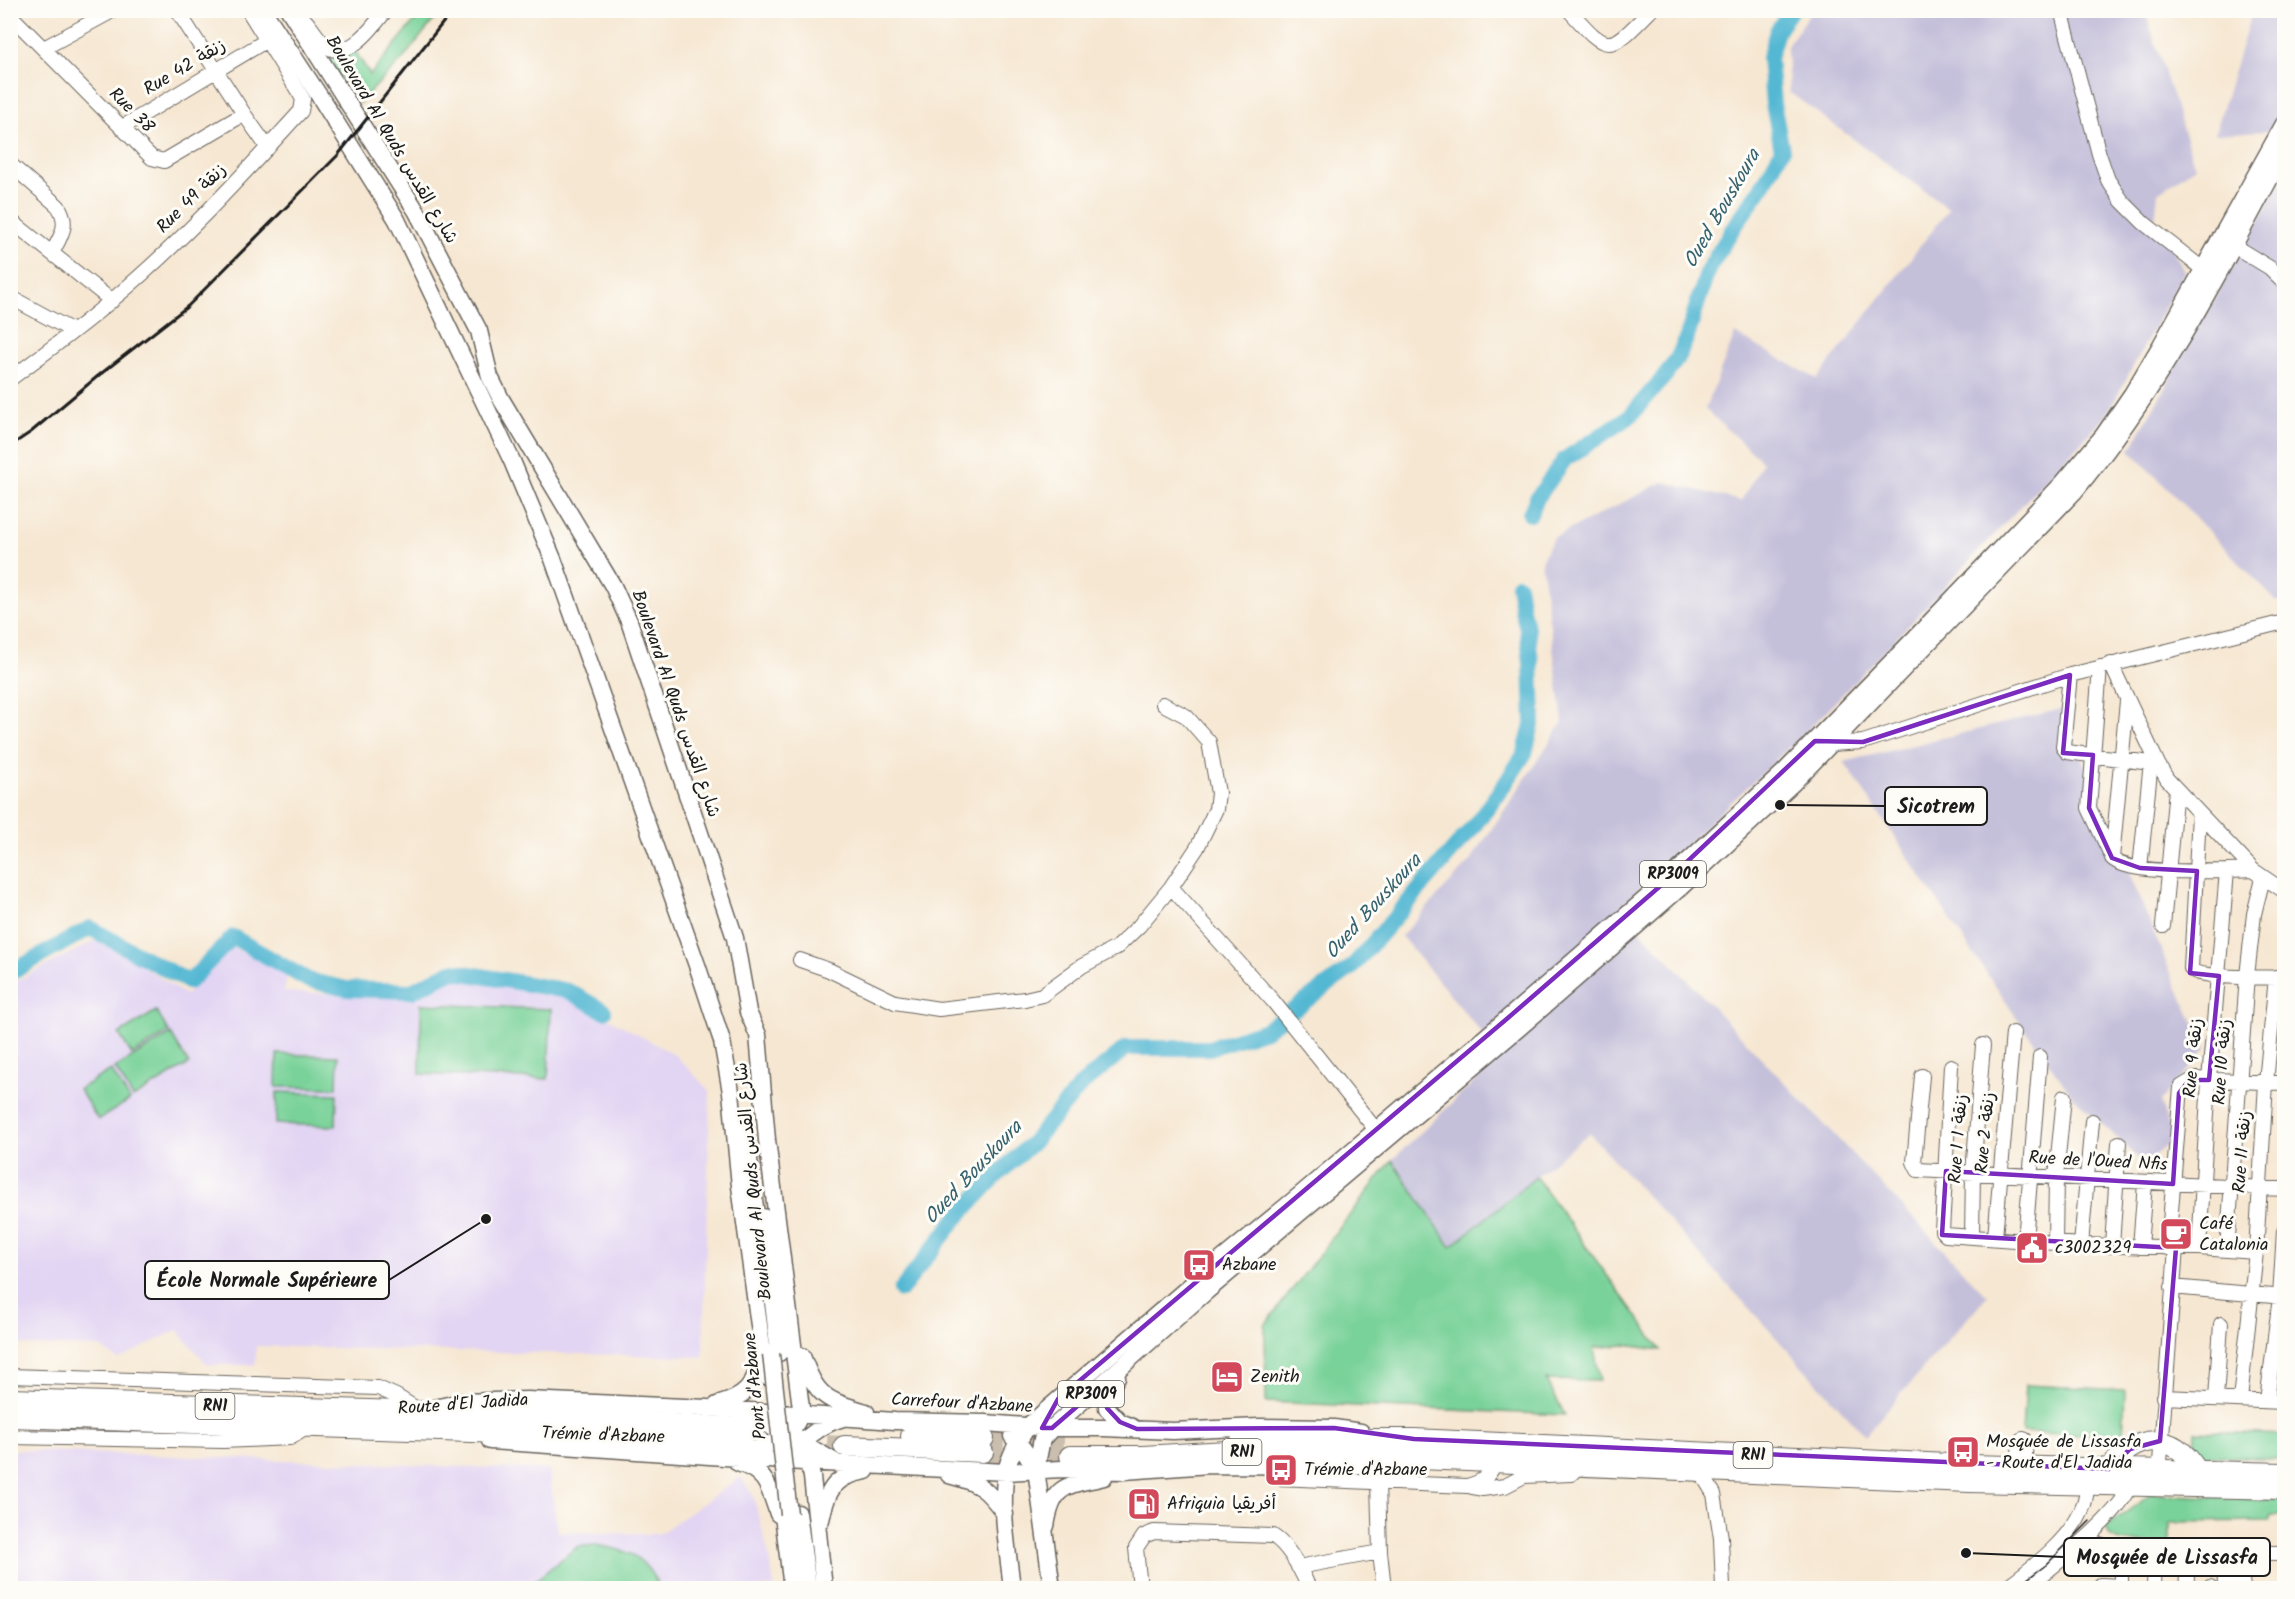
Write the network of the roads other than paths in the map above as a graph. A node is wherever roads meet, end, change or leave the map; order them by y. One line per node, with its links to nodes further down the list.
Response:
1 (114, 10): 12 (street)
2 (177, 10): 13 (street)
3 (248, 10): 11 (street, Rue 49 زنقة)
4 (263, 10): 51 (main road, Boulevard Al Quds شارع القدس)
5 (289, 10): 6 (street); 55 (main road, Boulevard Al Quds شارع القدس)
6 (386, 10)
7 (1569, 10): 8 (street)
8 (1651, 10)
9 (2061, 10): 23 (street)
10 (10, 15): 12 (street, Rue 38)
11 (267, 40): 13 (street, Rue 42 زنقة); 17 (street, Rue 49 زنقة)
12 (44, 48): 16 (street, Rue 38)
13 (215, 71): 14 (street); 16 (street, Rue 42 زنقة)
14 (243, 114): 16 (street, Rue 38); 17 (street)
15 (2284, 124): 23 (main road, RP3009)
16 (121, 128)
17 (268, 148): 26 (street, Rue 49 زنقة)
18 (2284, 152): 21 (main road, RP3009)
19 (10, 164): 22 (street)
20 (10, 220): 22 (street)
21 (2234, 246): 24 (street); 35 (main road, RP3009)
22 (52, 253): 26 (street)
23 (2204, 270): 34 (main road, RP3009)
24 (2284, 282)
25 (10, 297): 27 (street)
26 (112, 301): 27 (street, Rue 49 زنقة)
27 (73, 331): 28 (street, Rue 49 زنقة)
28 (14, 371)
29 (2284, 622): 30 (street)
30 (2106, 665): 31 (street); 32 (street); 36 (street)
31 (2070, 675): 35 (street); 36 (street)
32 (2127, 701): 37 (street); 38 (street)
33 (1162, 704): 47 (street)
34 (1815, 741): 35 (street); 67 (main road, RP3009)
35 (1832, 744): 101 (main road, RP3009)
36 (2093, 755): 37 (street); 41 (street)
37 (2122, 759): 38 (street); 41 (street)
38 (2154, 763): 39 (street); 42 (street)
39 (2176, 789): 40 (street); 43 (street)
40 (2199, 813): 44 (street); 46 (street)
41 (2112, 858): 42 (street)
42 (2140, 868): 43 (street)
43 (2169, 870): 44 (street); 49 (street)
44 (2198, 871): 45 (street); 52 (street)
45 (2227, 871): 46 (street); 52 (street, Rue 9 زنقة)
46 (2258, 874): 48 (street); 53 (street, Rue 10 زنقة)
47 (1171, 887): 50 (street); 67 (street)
48 (2284, 891)
49 (2163, 926)
50 (800, 960)
51 (698, 968): 69 (main road); 100 (main road, Boulevard Al Quds شارع القدس)
52 (2219, 976): 53 (street); 61 (street, Rue 9 زنقة)
53 (2247, 976): 54 (street); 62 (street, Rue 10 زنقة)
54 (2281, 978): 63 (street, Rue 11 زنقة)
55 (748, 1012): 69 (main road); 98 (main road, Boulevard Al Quds شارع القدس)
56 (2013, 1033): 72 (street, Rue 2 زنقة)
57 (1983, 1045): 71 (street, Rue 1 زنقة 1)
58 (2040, 1057): 73 (street)
59 (1951, 1066): 70 (street)
60 (1922, 1076): 70 (street, Rue de l'Oued Nfis)
61 (2209, 1080): 62 (street); 78 (street); 79 (street, Rue 9 زنقة)
62 (2240, 1081): 63 (street); 80 (street, Rue 10 زنقة)
63 (2265, 1083): 64 (street); 81 (street, Rue 11 زنقة)
64 (2284, 1083)
65 (2064, 1097): 74 (street)
66 (2092, 1121): 75 (street)
67 (1376, 1130): 105 (main road, RP3009)
68 (2119, 1143): 76 (street)
69 (752, 1147): 100 (main road, Pont d'Azbane)
70 (1946, 1171): 71 (street, Rue de l'Oued Nfis); 84 (street)
71 (1973, 1173): 72 (street, Rue de l'Oued Nfis); 84 (street, Rue 1 زنقة 1)
72 (2000, 1174): 73 (street, Rue de l'Oued Nfis); 85 (street, Rue 2 زنقة)
73 (2030, 1176): 74 (street, Rue de l'Oued Nfis); 86 (street)
74 (2056, 1177): 75 (street, Rue de l'Oued Nfis); 87 (street)
75 (2087, 1180): 76 (street, Rue de l'Oued Nfis); 88 (street)
76 (2115, 1181): 77 (street, Rue de l'Oued Nfis); 89 (street)
77 (2145, 1183): 78 (street, Rue de l'Oued Nfis); 90 (street)
78 (2173, 1184): 79 (street, Rue de l'Oued Nfis); 91 (street)
79 (2203, 1186): 80 (street, Rue de l'Oued Nfis); 92 (street, Rue 9 زنقة)
80 (2232, 1187): 81 (street, Rue de l'Oued Nfis); 93 (street, Rue 10 زنقة)
81 (2259, 1187): 82 (street, Rue de l'Oued Nfis); 94 (street, Rue 11 زنقة)
82 (2284, 1189)
83 (2284, 1232): 97 (street)
84 (1972, 1236): 85 (street)
85 (1995, 1237): 86 (street)
86 (2025, 1241): 87 (street)
87 (2055, 1243): 88 (street)
88 (2081, 1245): 89 (street)
89 (2112, 1245): 90 (street)
90 (2140, 1247): 91 (street)
91 (2172, 1248): 92 (street); 95 (street)
92 (2199, 1248): 93 (street)
93 (2227, 1250): 94 (street)
94 (2256, 1252): 96 (street, Rue 11 زنقة)
95 (2172, 1287): 96 (street); 103 (street)
96 (2252, 1294): 97 (street); 107 (street, Rue 11 زنقة)
97 (2282, 1297): 108 (street)
98 (790, 1322): 113 (main road, Boulevard Al Quds شارع القدس); 115 (main road)
99 (2221, 1324): 106 (street)
100 (771, 1353): 110 (main road); 112 (main road, Boulevard Al Quds شارع القدس); 153 (main road, Pont d'Azbane, bridge)
101 (1131, 1359): 122 (main road); 123 (main road, RP3009)
102 (10, 1376): 111 (street)
103 (2163, 1397): 106 (street); 127 (street)
104 (10, 1399): 111 (highway, Route d'El Jadida / RN1)
105 (1058, 1399): 117 (main road); 123 (main road)
106 (2216, 1399): 107 (street)
107 (2240, 1400): 108 (street)
108 (2267, 1401): 109 (street)
109 (2284, 1402)
110 (707, 1408): 111 (main road, Route d'El Jadida); 121 (main road, Route d'El Jadida)
111 (420, 1411): 116 (highway, RN1)
112 (773, 1412): 113 (main road, Route d'El Jadida); 121 (main road, Route d'El Jadida); 129 (main road)
113 (801, 1413): 126 (main road, Route d'El Jadida); 129 (main road)
114 (10, 1416): 119 (highway, Route d'El Jadida / RN1)
115 (895, 1421): 117 (main road, Carrefour d'Azbane); 126 (main road, Carrefour d'Azbane)
116 (464, 1422): 120 (highway, RN1); 121 (highway, Trémie d'Azbane / RN1)
117 (1001, 1424): 123 (main road, Carrefour d'Azbane); 131 (main road)
118 (825, 1425): 126 (main road); 126 (main road); 129 (main road)
119 (308, 1427): 120 (highway, Route d'El Jadida / RN1); 124 (street)
120 (404, 1429): 133 (main road, Route d'El Jadida)
121 (750, 1429): 129 (main road); 129 (main road); 133 (main road)
122 (1137, 1429): 123 (main road); 125 (main road)
123 (1041, 1431): 131 (main road); 132 (main road); 142 (main road, Carrefour d'Azbane)
124 (10, 1437)
125 (1414, 1439): 132 (highway, RN1); 141 (highway, RN1)
126 (843, 1440): 129 (main road); 130 (highway); 135 (main road, Route d'El Jadida); 139 (main road)
127 (2160, 1441): 145 (highway); 147 (highway); 149 (street)
128 (2023, 1442): 141 (highway)
129 (790, 1444): 133 (main road, Route d'El Jadida); 135 (main road, Route d'El Jadida); 158 (main road)
130 (983, 1445)
131 (1015, 1455): 140 (main road); 142 (main road); 142 (main road); 154 (main road)
132 (1068, 1456): 134 (highway, RN1); 142 (main road); 143 (main road)
133 (723, 1457): 158 (main road)
134 (1414, 1460): 136 (highway, RN1); 137 (main road)
135 (807, 1463): 155 (main road)
136 (1495, 1463): 138 (highway, RN1); 151 (street)
137 (1267, 1466): 143 (main road); 150 (street)
138 (1579, 1466): 144 (highway, RN1); 151 (street)
139 (897, 1467): 140 (main road); 155 (main road)
140 (919, 1467): 154 (main road)
141 (2021, 1467): 147 (highway, RN1)
142 (1036, 1469): 156 (main road)
143 (1123, 1471): 156 (main road)
144 (1700, 1471): 147 (highway, RN1); 177 (street)
145 (2198, 1472): 146 (highway, RN1); 149 (highway, RN1)
146 (2284, 1473)
147 (2096, 1474): 148 (highway, RN1); 148 (highway, RN1); 178 (street)
148 (2134, 1478): 149 (highway, RN1); 157 (street)
149 (2159, 1479): 152 (highway, RN1)
150 (1377, 1482): 151 (street); 159 (street)
151 (1467, 1486)
152 (2284, 1490)
153 (794, 1513): 169 (main road); 170 (main road)
154 (1005, 1514): 172 (main road)
155 (819, 1532): 171 (main road)
156 (1045, 1535): 173 (main road)
157 (2086, 1539): 160 (street); 179 (street)
158 (787, 1551): 168 (main road)
159 (1380, 1552): 165 (street); 176 (street)
160 (2121, 1552): 161 (street); 167 (street)
161 (2155, 1553): 162 (street); 181 (street)
162 (2189, 1553): 163 (street); 182 (street)
163 (2224, 1553): 164 (street); 166 (street)
164 (2284, 1553)
165 (1298, 1567): 174 (street); 175 (street)
166 (2225, 1583): 183 (street)
167 (2121, 1587): 180 (street)
168 (792, 1588)
169 (801, 1588)
170 (808, 1588)
171 (824, 1588)
172 (1012, 1588)
173 (1052, 1588)
174 (1140, 1588)
175 (1309, 1588)
176 (1384, 1588)
177 (1723, 1588)
178 (2005, 1588)
179 (2026, 1588)
180 (2100, 1588)
181 (2154, 1588)
182 (2186, 1588)
183 (2243, 1588)

